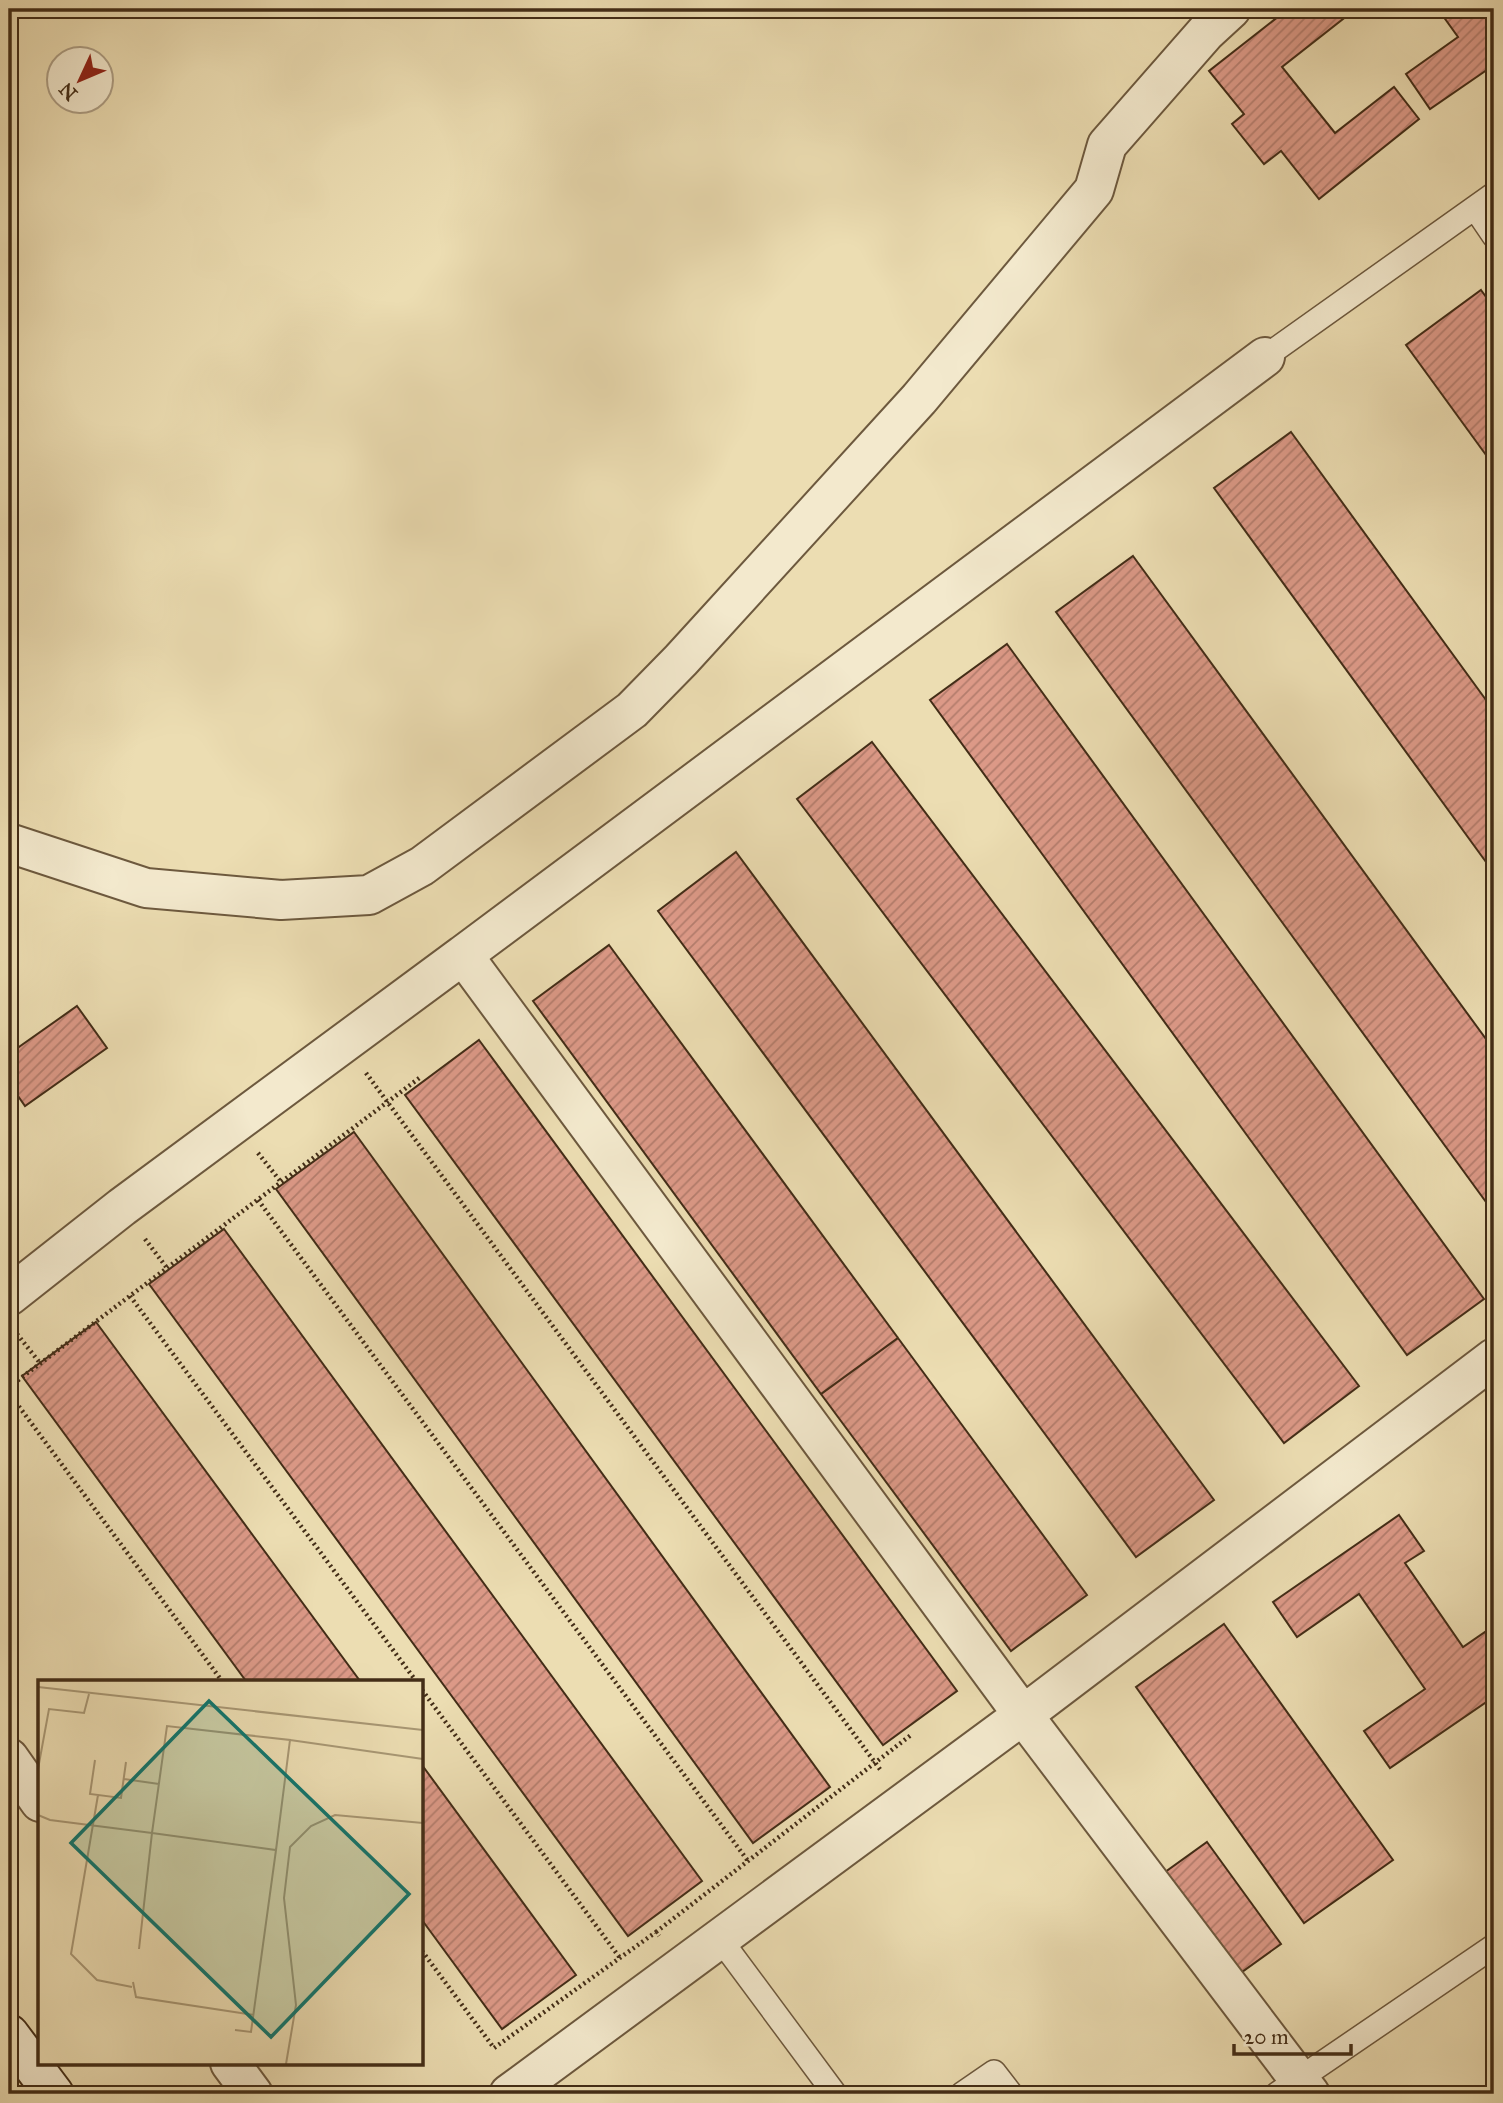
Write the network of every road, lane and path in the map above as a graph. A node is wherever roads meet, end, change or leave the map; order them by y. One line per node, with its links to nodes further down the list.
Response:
1 (1231, 9): 6 (street)
2 (1494, 194): 3 (lane)
3 (1475, 208): 4 (lane); 5 (lane)
4 (1494, 236)
5 (1265, 357): 7 (street)
6 (9, 843)
7 (463, 955): 11 (street); 21 (street)
8 (422, 1076): 9 (path)
9 (388, 1102): 10 (path); 24 (path)
10 (258, 1200): 12 (path); 27 (path)
11 (9, 1296)
12 (131, 1296): 15 (path); 19 (path)
13 (9, 1325): 15 (path)
14 (1494, 1359): 21 (street)
15 (40, 1363): 16 (path)
16 (9, 1387)
17 (9, 1393): 18 (path)
18 (221, 1680)
19 (414, 1680)
20 (424, 1693): 32 (path)
21 (1023, 1715): 26 (street); 36 (street)
22 (911, 1735): 24 (path)
23 (9, 1758): 25 (street)
24 (875, 1763): 26 (path); 27 (path)
25 (38, 1799)
26 (904, 1801): 29 (street)
27 (748, 1861): 28 (path)
28 (656, 1932): 32 (path); 33 (path)
29 (720, 1939): 33 (street); 40 (lane)
30 (1494, 1946): 36 (lane)
31 (424, 1954): 32 (path)
32 (620, 1958)
33 (683, 1967): 39 (street)
34 (9, 2034): 37 (street)
35 (231, 2064): 38 (street)
36 (1295, 2089)
37 (54, 2094)
38 (253, 2094)
39 (509, 2094)
40 (835, 2094)
41 (962, 2094): 42 (lane)
42 (1011, 2094)

